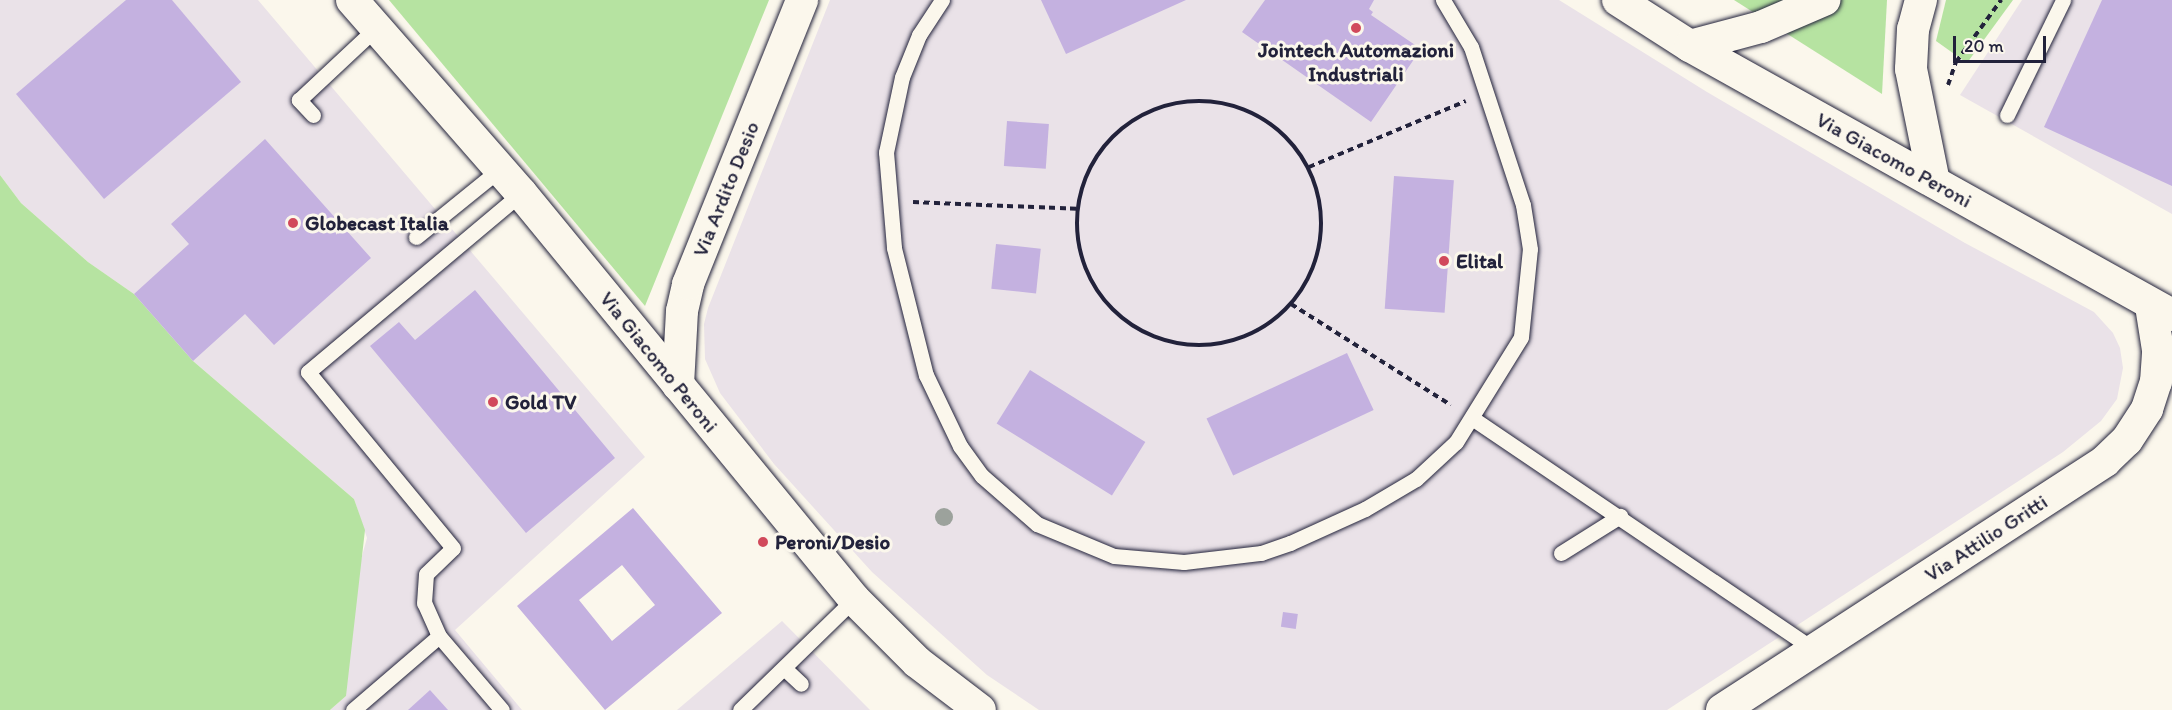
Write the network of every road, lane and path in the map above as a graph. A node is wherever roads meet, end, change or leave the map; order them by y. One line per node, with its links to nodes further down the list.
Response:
1 (352, 0): 9 (street, Via Giacomo Peroni)
2 (802, 0): 23 (street, Via Ardito Desio)
3 (942, 0): 18 (lane)
4 (1443, 0): 11 (lane)
5 (1618, 0): 10 (street, Via Giacomo Peroni)
6 (1824, 0): 10 (street)
7 (1921, 0): 16 (street)
8 (2063, 0): 13 (lane)
9 (376, 28): 12 (lane); 15 (street, Via Giacomo Peroni)
10 (1690, 46): 16 (street, Via Giacomo Peroni)
11 (1488, 92): 14 (path); 24 (lane)
12 (313, 115)
13 (2007, 115)
14 (1309, 167): 19 (path); 21 (path)
15 (500, 169): 17 (street, Via Giacomo Peroni); 20 (lane)
16 (1934, 182): 22 (street, Via Giacomo Peroni)
17 (521, 193): 23 (street, Via Giacomo Peroni); 28 (lane)
18 (888, 201): 19 (path); 24 (lane)
19 (1077, 209): 21 (path)
20 (416, 237)
21 (1291, 304): 24 (path)
22 (2162, 310): 29 (street, Via Attilio Gritti)
23 (678, 385): 27 (street, Via Giacomo Peroni)
24 (1472, 418): 25 (lane)
25 (1620, 516): 26 (lane); 29 (lane)
26 (1561, 553)
27 (854, 598): 30 (lane); 35 (street, Via Giacomo Peroni)
28 (439, 636): 32 (lane); 33 (lane)
29 (1815, 650): 36 (street, Via Attilio Gritti)
30 (784, 668): 31 (lane); 34 (lane)
31 (801, 684)
32 (353, 710)
33 (502, 710)
34 (740, 710)
35 (980, 710)
36 (1722, 710)

